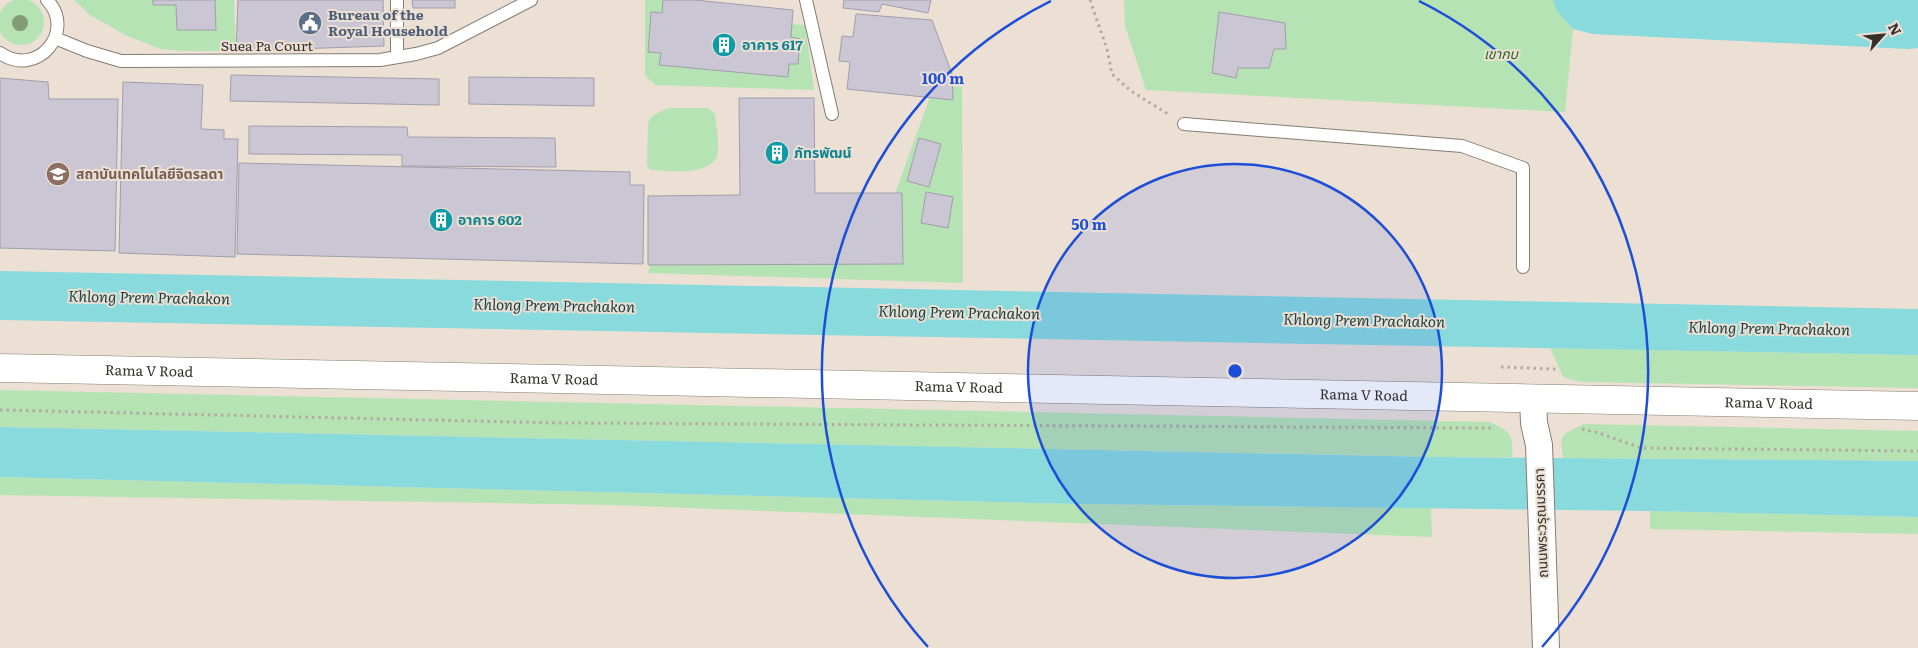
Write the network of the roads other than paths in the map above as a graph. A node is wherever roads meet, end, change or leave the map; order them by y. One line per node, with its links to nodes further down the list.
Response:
1 (47, 0): 5 (lane)
2 (397, 0): 7 (lane)
3 (531, 0): 7 (lane, Suea Pa Court)
4 (806, 0): 8 (lane)
5 (55, 38): 6 (lane); 7 (lane, Suea Pa Court)
6 (0, 53)
7 (397, 57)
8 (832, 114)
9 (1184, 124): 10 (lane)
10 (1523, 267)
11 (0, 368): 12 (main road, Rama V Road)
12 (1533, 399): 13 (main road, Rama V Road); 14 (street, ถนนพระวรุณมรรคา)
13 (1918, 406)
14 (1546, 648)

